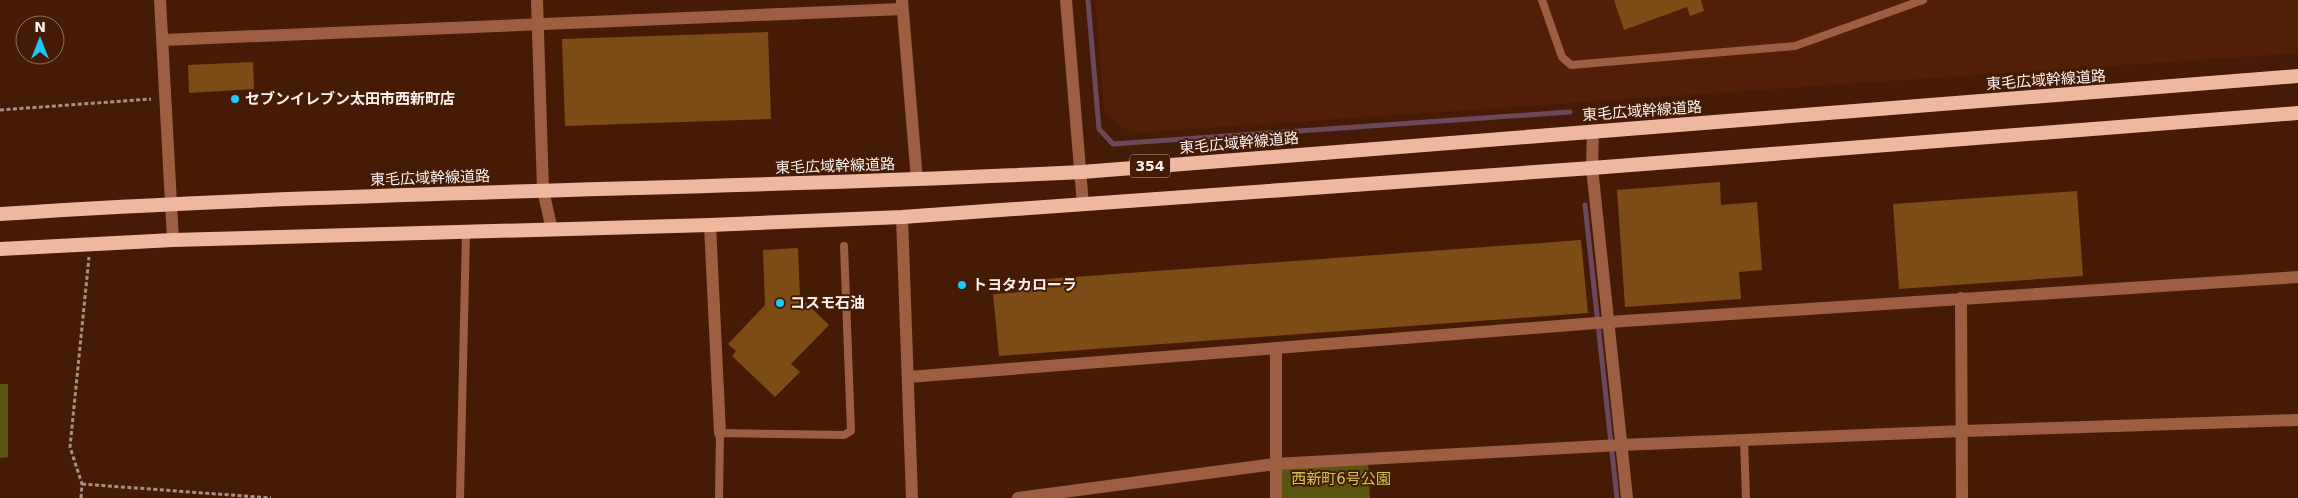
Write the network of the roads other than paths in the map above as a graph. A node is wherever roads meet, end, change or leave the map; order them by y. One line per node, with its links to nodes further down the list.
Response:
1 (160, 0): 8 (street)
2 (537, 0): 7 (street)
3 (1066, 0): 13 (street)
4 (1542, 0): 5 (lane)
5 (1923, 0)
6 (902, 5): 7 (street); 14 (street)
7 (537, 26): 8 (street); 15 (street)
8 (163, 40): 16 (street)
9 (2298, 76): 11 (highway, 東毛広域幹線道路 / 354)
10 (2298, 114): 12 (highway, 354)
11 (1592, 131): 12 (street); 13 (highway, 東毛広域幹線道路 / 354)
12 (1592, 168): 17 (highway, 354); 28 (street)
13 (1082, 172): 14 (highway, 東毛広域幹線道路 / 354); 17 (street)
14 (917, 180): 15 (highway, 東毛広域幹線道路 / 354)
15 (543, 190): 16 (highway, 東毛広域幹線道路 / 354); 21 (street)
16 (171, 203): 18 (highway, 東毛広域幹線道路 / 354); 23 (street)
17 (1084, 205): 19 (highway, 354)
18 (0, 214)
19 (902, 217): 20 (highway, 354); 30 (street)
20 (710, 225): 21 (highway, 354); 33 (street)
21 (552, 230): 22 (highway, 354)
22 (466, 232): 23 (highway, 354); 37 (lane)
23 (173, 240): 25 (highway, 354)
24 (844, 246): 33 (lane)
25 (0, 249)
26 (2298, 277): 27 (street)
27 (1961, 298): 28 (street); 32 (street)
28 (1609, 322): 29 (street); 35 (street)
29 (1276, 348): 30 (street); 36 (street)
30 (908, 376): 39 (street)
31 (2298, 420): 32 (street)
32 (1963, 431): 34 (street); 44 (street)
33 (720, 433): 38 (lane)
34 (1744, 440): 35 (street); 43 (lane)
35 (1620, 445): 36 (street); 42 (street)
36 (1275, 464): 40 (street); 41 (street)
37 (460, 498)
38 (719, 498)
39 (912, 498)
40 (1018, 498)
41 (1276, 498)
42 (1627, 498)
43 (1746, 498)
44 (1962, 498)

